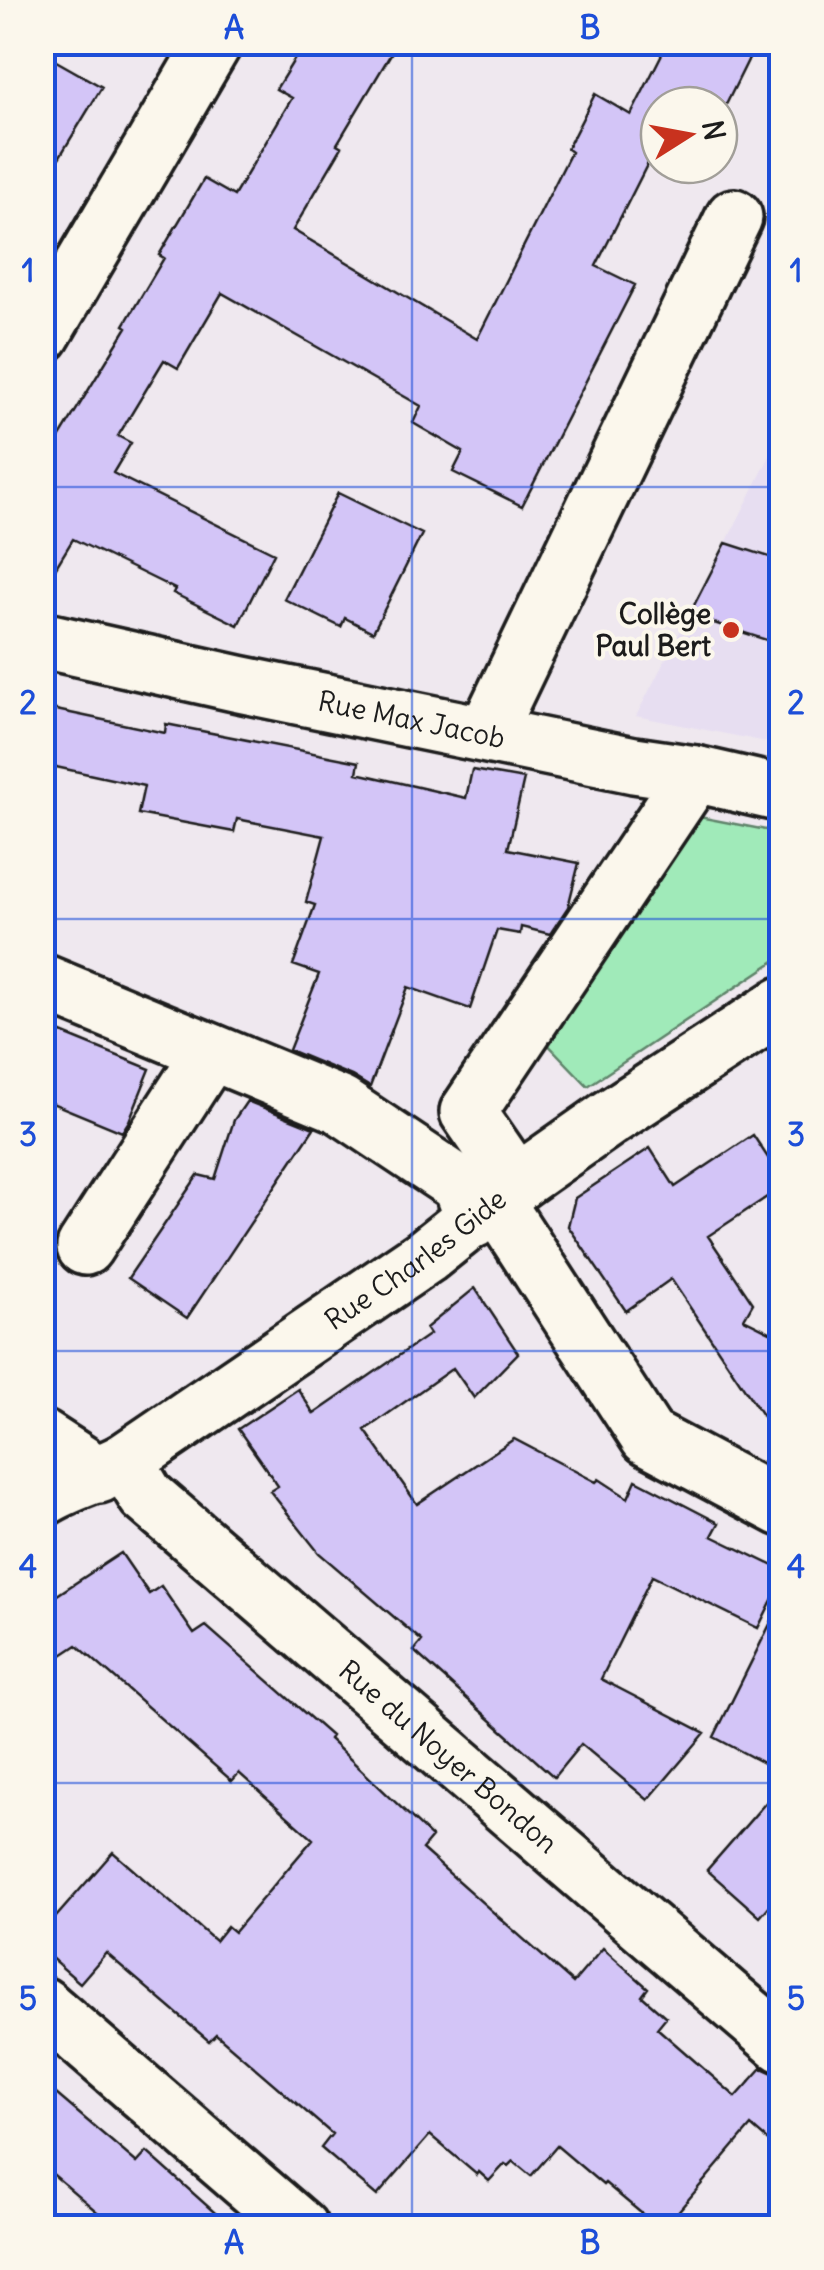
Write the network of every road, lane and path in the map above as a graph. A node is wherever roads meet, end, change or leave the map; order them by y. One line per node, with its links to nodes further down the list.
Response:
1 (214, 42): 3 (street)
2 (734, 217): 5 (street)
3 (42, 334)
4 (42, 640): 5 (street, Rue Max Jacob)
5 (486, 734): 6 (street, Rue Max Jacob)
6 (695, 774): 7 (street, Rue Max Jacob); 11 (street)
7 (782, 794)
8 (42, 982): 10 (street)
9 (782, 1005): 11 (street, Rue Charles Gide)
10 (211, 1052): 11 (street); 12 (street)
11 (495, 1202): 14 (street, Rue Charles Gide); 16 (street)
12 (85, 1248)
13 (42, 1438): 14 (street)
14 (112, 1468): 15 (street, Rue Charles Gide); 18 (street, Rue du Noyer Bondon)
15 (42, 1499)
16 (782, 1508)
17 (42, 2005): 19 (street)
18 (782, 2044)
19 (300, 2228)

